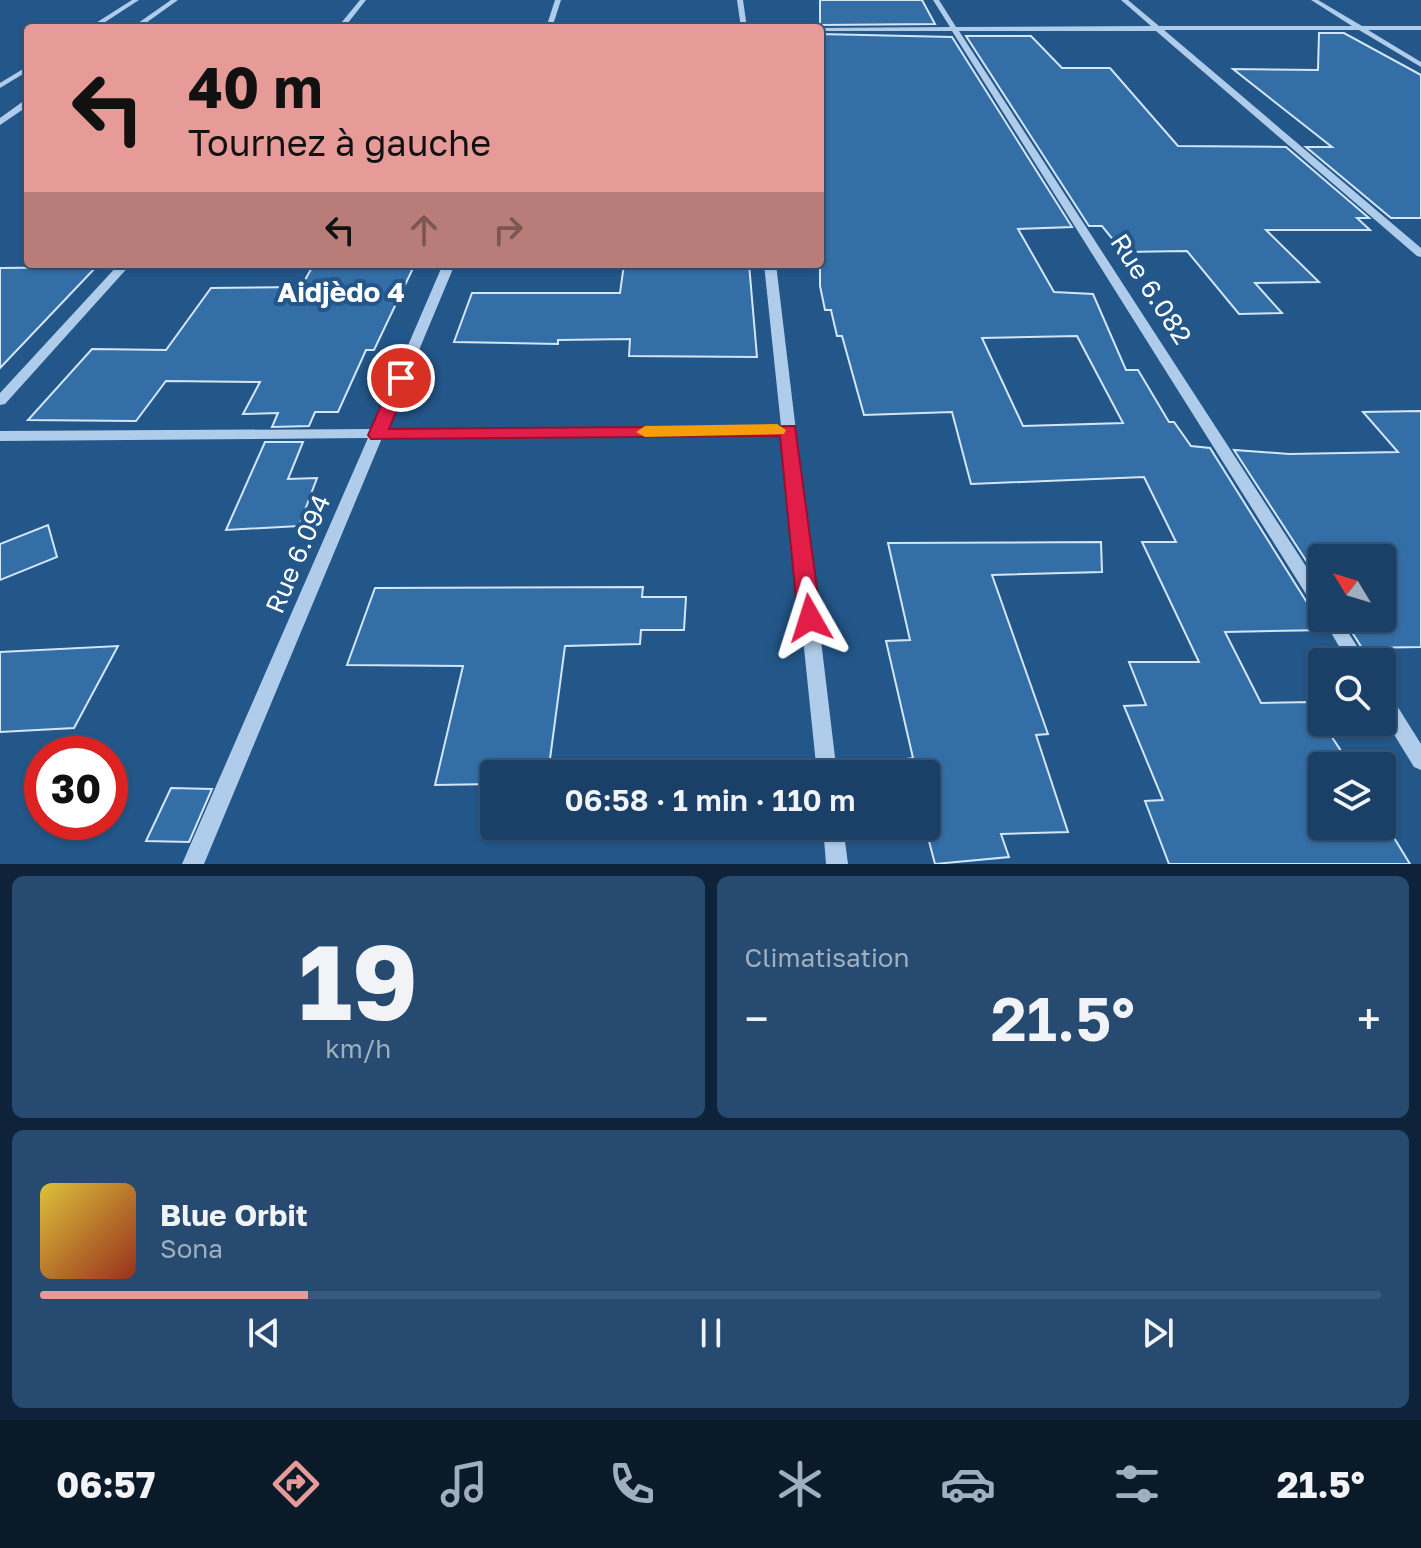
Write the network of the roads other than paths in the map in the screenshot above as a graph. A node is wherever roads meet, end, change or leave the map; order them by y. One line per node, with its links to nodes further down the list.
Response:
1 (136, 0): 9 (street)
2 (175, 0): 10 (street)
3 (363, 0): 11 (street)
4 (558, 0): 12 (street)
5 (740, 0): 13 (street)
6 (936, 0): 17 (street, Rue 6.082)
7 (1124, 0): 18 (street)
8 (1314, 0): 14 (street)
9 (97, 24)
10 (140, 24)
11 (343, 24)
12 (550, 24)
13 (743, 24)
14 (1360, 28): 15 (street); 18 (street); 19 (street)
15 (1421, 28)
16 (824, 29): 17 (street)
17 (954, 29): 18 (street); 32 (street, Rue 6.082)
18 (1158, 29): 24 (street)
19 (1421, 65)
20 (24, 71): 21 (street)
21 (0, 86)
22 (24, 105): 23 (street)
23 (0, 122)
24 (1421, 254)
25 (121, 268): 28 (street)
26 (447, 268): 30 (street, Rue 6.094)
27 (770, 268): 29 (street)
28 (0, 401)
29 (789, 430): 30 (street); 34 (street)
30 (377, 435): 31 (street); 37 (street, Rue 6.094)
31 (0, 436)
32 (1308, 583)
33 (1396, 721): 35 (street)
34 (825, 760)
35 (1421, 761)
36 (834, 840): 38 (street)
37 (193, 864)
38 (837, 864)

